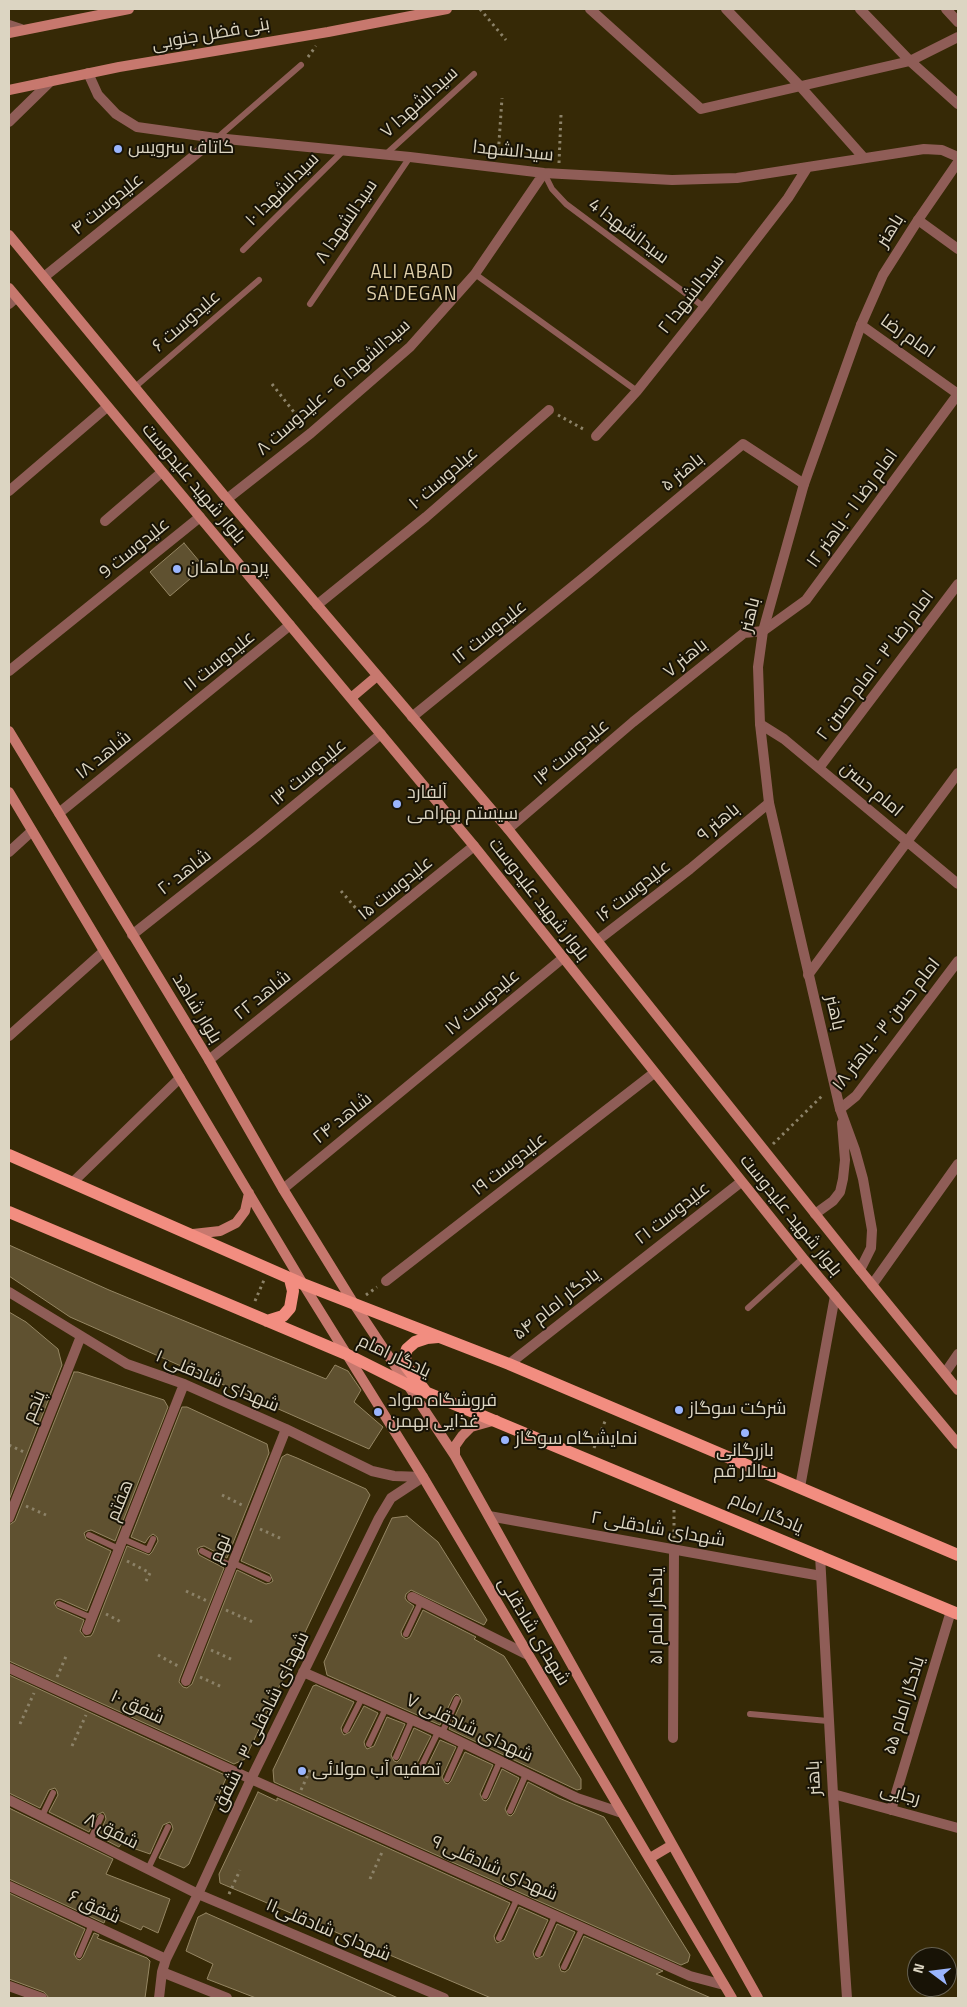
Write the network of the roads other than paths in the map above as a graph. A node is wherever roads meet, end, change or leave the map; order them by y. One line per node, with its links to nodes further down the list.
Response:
1 (129, 9): 9 (main road)
2 (447, 9): 14 (main road, بنی فضل جنوبی)
3 (590, 9): 17 (street)
4 (726, 9): 17 (street)
5 (860, 9): 12 (street)
6 (946, 9): 7 (street)
7 (958, 22)
8 (9, 25): 9 (street)
9 (21, 29): 10 (main road)
10 (9, 33)
11 (958, 36): 12 (street)
12 (910, 61): 17 (street); 19 (street)
13 (301, 65): 21 (lane)
14 (88, 73): 16 (main road, بنی فضل جنوبی); 21 (street, سیدالشهدا)
15 (474, 74): 23 (lane, سیدالشهدا ۷)
16 (51, 81): 18 (main road, بنی فضل جنوبی); 20 (street)
17 (799, 85): 26 (street)
18 (9, 90)
19 (958, 104)
20 (9, 122)
21 (216, 138): 22 (street, سیدالشهدا); 35 (street, علیدوست ۴)
22 (343, 151): 23 (street, سیدالشهدا); 33 (lane, سیدالشهدا ۱۰)
23 (385, 155): 24 (street, سیدالشهدا)
24 (410, 156): 29 (street, سیدالشهدا); 39 (lane, سیدالشهدا ۸)
25 (958, 157): 26 (street, سیدالشهدا)
26 (864, 158): 28 (street, سیدالشهدا)
27 (958, 162): 30 (street, باهنر)
28 (807, 168): 29 (street, سیدالشهدا); 40 (street, سیدالشهدا ۲)
29 (544, 173): 34 (street, سیدالشهدا 6 - علیدوست ۸); 40 (lane, سیدالشهدا 4)
30 (918, 220): 32 (street); 41 (street, باهنر)
31 (9, 235): 35 (main road, بلوار شهید علیدوست)
32 (958, 249)
33 (243, 250)
34 (475, 274): 43 (lane); 51 (street, سیدالشهدا 6 - علیدوست ۸)
35 (44, 277): 42 (main road, بلوار شهید علیدوست)
36 (259, 280): 42 (lane, علیدوست ۶)
37 (9, 288): 38 (main road, بلوار شهید علیدوست)
38 (13, 301): 45 (main road, بلوار شهید علیدوست)
39 (310, 304)
40 (704, 307): 43 (street, سیدالشهدا ۲)
41 (861, 325): 44 (street, امام رضا); 49 (street, باهنر)
42 (135, 387): 51 (main road, بلوار شهید علیدوست)
43 (637, 391): 47 (street, سیدالشهدا ۲)
44 (958, 394): 58 (street, امام رضا ۱ - باهنر ۱۲)
45 (107, 406): 48 (main road, بلوار شهید علیدوست); 50 (street)
46 (549, 410): 56 (street, عیلدوست ۱۰)
47 (596, 436)
48 (162, 472): 52 (main road, بلوار شهید علیدوست); 53 (street)
49 (804, 484): 54 (street, باهنر ۵); 58 (street, باهنر)
50 (9, 491)
51 (227, 499): 56 (main road, بلوار شهید علیدوست)
52 (200, 517): 57 (main road, بلوار شهید علیدوست); 59 (street, علیدوست 9)
53 (105, 521)
54 (588, 574): 62 (street, علیدوست ۱۲)
55 (958, 584): 68 (street, امام رضا ۳ - امام حسن ۲)
56 (317, 605): 60 (main road, بلوار شهید علیدوست)
57 (290, 625): 61 (main road, بلوار شهید علیدوست); 64 (street, علیدوست ۱۱)
58 (763, 631): 63 (street, باهنر ۷); 65 (street, باهنر)
59 (9, 671)
60 (377, 676): 61 (main road); 62 (main road, بلوار شهید علیدوست)
61 (350, 698): 67 (main road, بلوار شهید علیدوست)
62 (412, 717): 73 (main road, بلوار شهید علیدوست)
63 (633, 722): 73 (street, علیدوست ۱۴)
64 (170, 724): 72 (street, شاهد ۱۸)
65 (760, 724): 68 (street, امام حسن); 71 (street, باهنر)
66 (9, 731): 72 (main road, بلوار شاهد)
67 (381, 734): 75 (street, علیدوست ۱۳); 77 (main road, بلوار شهید علیدوست)
68 (819, 768): 76 (street, امام حسن)
69 (958, 773): 76 (street)
70 (9, 792): 74 (main road)
71 (769, 803): 79 (street, باهنر ۹); 87 (street, باهنر)
72 (59, 813): 81 (main road, بلوار شاهد)
73 (508, 829): 82 (main road, بلوار شهید علیدوست)
74 (32, 831): 78 (street); 83 (main road)
75 (257, 836): 81 (street, شاهد ۲۰)
76 (907, 841): 80 (street, امام حسن); 87 (street)
77 (474, 846): 84 (street, علیدوست ۱۵); 85 (main road, بلوار شهید علیدوست)
78 (9, 852)
79 (690, 869): 82 (street, علیدوست ۱۶)
80 (958, 884)
81 (132, 935): 89 (main road, بلوار شاهد)
82 (598, 940): 101 (main road, بلوار شهید علیدوست)
83 (103, 952): 88 (street); 92 (main road)
84 (338, 957): 89 (street, شاهد ۲۲)
85 (563, 958): 90 (street, علیدوست ۱۷); 91 (main road, بلوار شهید علیدوست)
86 (958, 961): 93 (street, امام حسن ۳ - باهنر ۱۸)
87 (808, 975): 93 (street, باهنر)
88 (9, 1036)
89 (209, 1060): 98 (main road, بلوار شاهد)
90 (424, 1074): 98 (street, شاهد ۲۴)
91 (654, 1074): 96 (main road, بلوار شهید علیدوست); 107 (street, علیدوست ۱۹)
92 (180, 1078): 97 (street); 99 (main road)
93 (840, 1109): 101 (street, باهنر); 104 (street, باهنر)
94 (9, 1155): 97 (main road, یادگار امام)
95 (958, 1164): 109 (street)
96 (741, 1182): 103 (main road, بلوار شهید علیدوست); 105 (street, علیدوست ۲۱)
97 (72, 1184): 102 (main road, یادگار امام)
98 (283, 1189): 112 (main road, بلوار شاهد)
99 (249, 1192): 102 (main road); 108 (main road)
100 (9, 1212): 114 (main road, یادگار امام)
101 (816, 1214): 104 (main road, بلوار شهید علیدوست)
102 (188, 1234): 106 (main road, یادگار امام)
103 (803, 1258): 111 (main road, بلوار شهید علیدوست); 113 (lane)
104 (860, 1270): 109 (main road, بلوار شهید علیدوست)
105 (626, 1271): 119 (street, یادگار امام ۵۴)
106 (290, 1279): 108 (main road, یادگار امام); 114 (main road)
107 (386, 1281)
108 (303, 1284): 112 (main road, یادگار امام); 117 (main road, شهدای شادقلی)
109 (872, 1285): 120 (main road, بلوار شهید علیدوست)
110 (9, 1292): 115 (street, شهدای شادقلی ۱)
111 (835, 1296): 127 (main road, بلوار شهید علیدوست); 130 (street)
112 (354, 1304): 116 (main road, یادگار امام); 122 (main road, شهدای شادقلی)
113 (748, 1308)
114 (267, 1321): 117 (main road, یادگار امام)
115 (81, 1336): 121 (street, شهدای شادقلی ۱); 132 (street, پنجم)
116 (440, 1337): 119 (main road, یادگار امام); 124 (main road)
117 (346, 1354): 122 (main road, یادگار امام); 129 (main road, شهدای شادقلی)
118 (958, 1354): 120 (street)
119 (509, 1364): 130 (main road, یادگار امام)
120 (945, 1374): 123 (main road, بلوار شهید علیدوست)
121 (184, 1384): 126 (street, شهدای شادقلی ۱); 135 (street, هفتم)
122 (406, 1384): 124 (main road, یادگار امام); 128 (main road, شهدای شادقلی)
123 (958, 1390)
124 (426, 1392): 125 (main road, یادگار امام)
125 (496, 1420): 128 (main road); 138 (main road, یادگار امام)
126 (286, 1429): 129 (street, شهدای شادقلی ۱); 140 (street, نهم)
127 (958, 1444)
128 (454, 1456): 131 (main road, شهدای شادقلی)
129 (423, 1477): 149 (main road, شهدای شادقلی); 151 (street, شهدای شادقلی ۳ - شفق)
130 (800, 1487): 139 (main road, یادگار امام)
131 (489, 1516): 136 (street, شهدای شادقلی ۲); 182 (main road, شهدای شادقلی)
132 (9, 1518)
133 (89, 1535): 135 (lane)
134 (153, 1539): 135 (lane)
135 (120, 1548): 146 (street, هفتم)
136 (674, 1550): 141 (street, شهدای شادقلی ۲); 161 (street, یادگار امام ۵۱)
137 (202, 1551): 140 (lane)
138 (820, 1555): 141 (street, باهنر); 145 (main road, یادگار امام)
139 (958, 1555)
140 (232, 1565): 142 (lane); 152 (street, نهم)
141 (821, 1576): 158 (street, باهنر)
142 (268, 1579)
143 (416, 1600): 148 (lane); 149 (street)
144 (59, 1604): 146 (lane)
145 (955, 1612): 174 (street, یادگار امام ۵۵)
146 (94, 1613): 147 (street, هفتم)
147 (87, 1630)
148 (406, 1634)
149 (528, 1656): 176 (main road, شهدای شادقلی)
150 (9, 1668): 168 (street, شفق ۱۰)
151 (303, 1672): 153 (street, شهدای شادقلی ۷); 168 (street, شهدای شادقلی ۳ - شفق)
152 (188, 1677)
153 (362, 1698): 155 (street, شهدای شادقلی ۷); 159 (lane)
154 (458, 1700): 160 (lane)
155 (386, 1708): 157 (street, شهدای شادقلی ۷); 163 (lane)
156 (750, 1714): 158 (lane)
157 (412, 1720): 160 (street, شهدای شادقلی ۷); 164 (lane)
158 (828, 1721): 171 (street, باهنر)
159 (346, 1730)
160 (440, 1732): 162 (street, شهدای شادقلی ۷); 166 (lane)
161 (673, 1738)
162 (463, 1743): 165 (street, شهدای شادقلی ۷); 169 (lane)
163 (369, 1744)
164 (396, 1757)
165 (500, 1761): 167 (street, شهدای شادقلی ۷); 172 (lane)
166 (421, 1766)
167 (526, 1774): 175 (lane); 176 (street, شهدای شادقلی ۷)
168 (251, 1779): 186 (street, شهدای شادقلی ۳ - شفق); 187 (street, شهدای شادقلی ۹)
169 (447, 1779)
170 (53, 1793): 177 (lane)
171 (832, 1794): 174 (street, رجایی); 199 (street, باهنر)
172 (485, 1796)
173 (9, 1800): 177 (street, شفق ۸)
174 (891, 1810): 180 (street, رجایی)
175 (510, 1811)
176 (622, 1813): 183 (main road, شهدای شادقلی)
177 (42, 1816): 181 (street, شفق ۸)
178 (101, 1817): 181 (lane)
179 (168, 1827): 184 (lane)
180 (958, 1828)
181 (90, 1839): 184 (street, شفق ۸)
182 (672, 1845): 183 (main road); 205 (main road, شهدای شادقلی)
183 (650, 1858): 197 (main road, شهدای شادقلی)
184 (148, 1869): 186 (street, شفق ۸)
185 (9, 1886): 189 (street, شفق ۶)
186 (198, 1894): 194 (street, شهدای شادقلی ۳ - شفق); 203 (street, شهدای شادقلی۱۱)
187 (518, 1897): 188 (street, شهدای شادقلی ۹); 191 (lane)
188 (556, 1914): 190 (street, شهدای شادقلی ۹); 192 (lane)
189 (92, 1924): 193 (lane); 194 (street, شفق ۶)
190 (583, 1927): 195 (lane); 197 (street, شهدای شادقلی ۹)
191 (499, 1938)
192 (538, 1954)
193 (79, 1955)
194 (166, 1959): 196 (street, شهدای شادقلی ۳ - شفق)
195 (564, 1967)
196 (162, 1972): 201 (street, شهدای شادقلی ۳ - شفق); 202 (street)
197 (724, 1985): 204 (main road, شهدای شادقلی)
198 (9, 1986): 200 (street)
199 (846, 1996)
200 (42, 1998)
201 (159, 1998)
202 (227, 1998)
203 (444, 1998)
204 (732, 1998)
205 (758, 1998)

